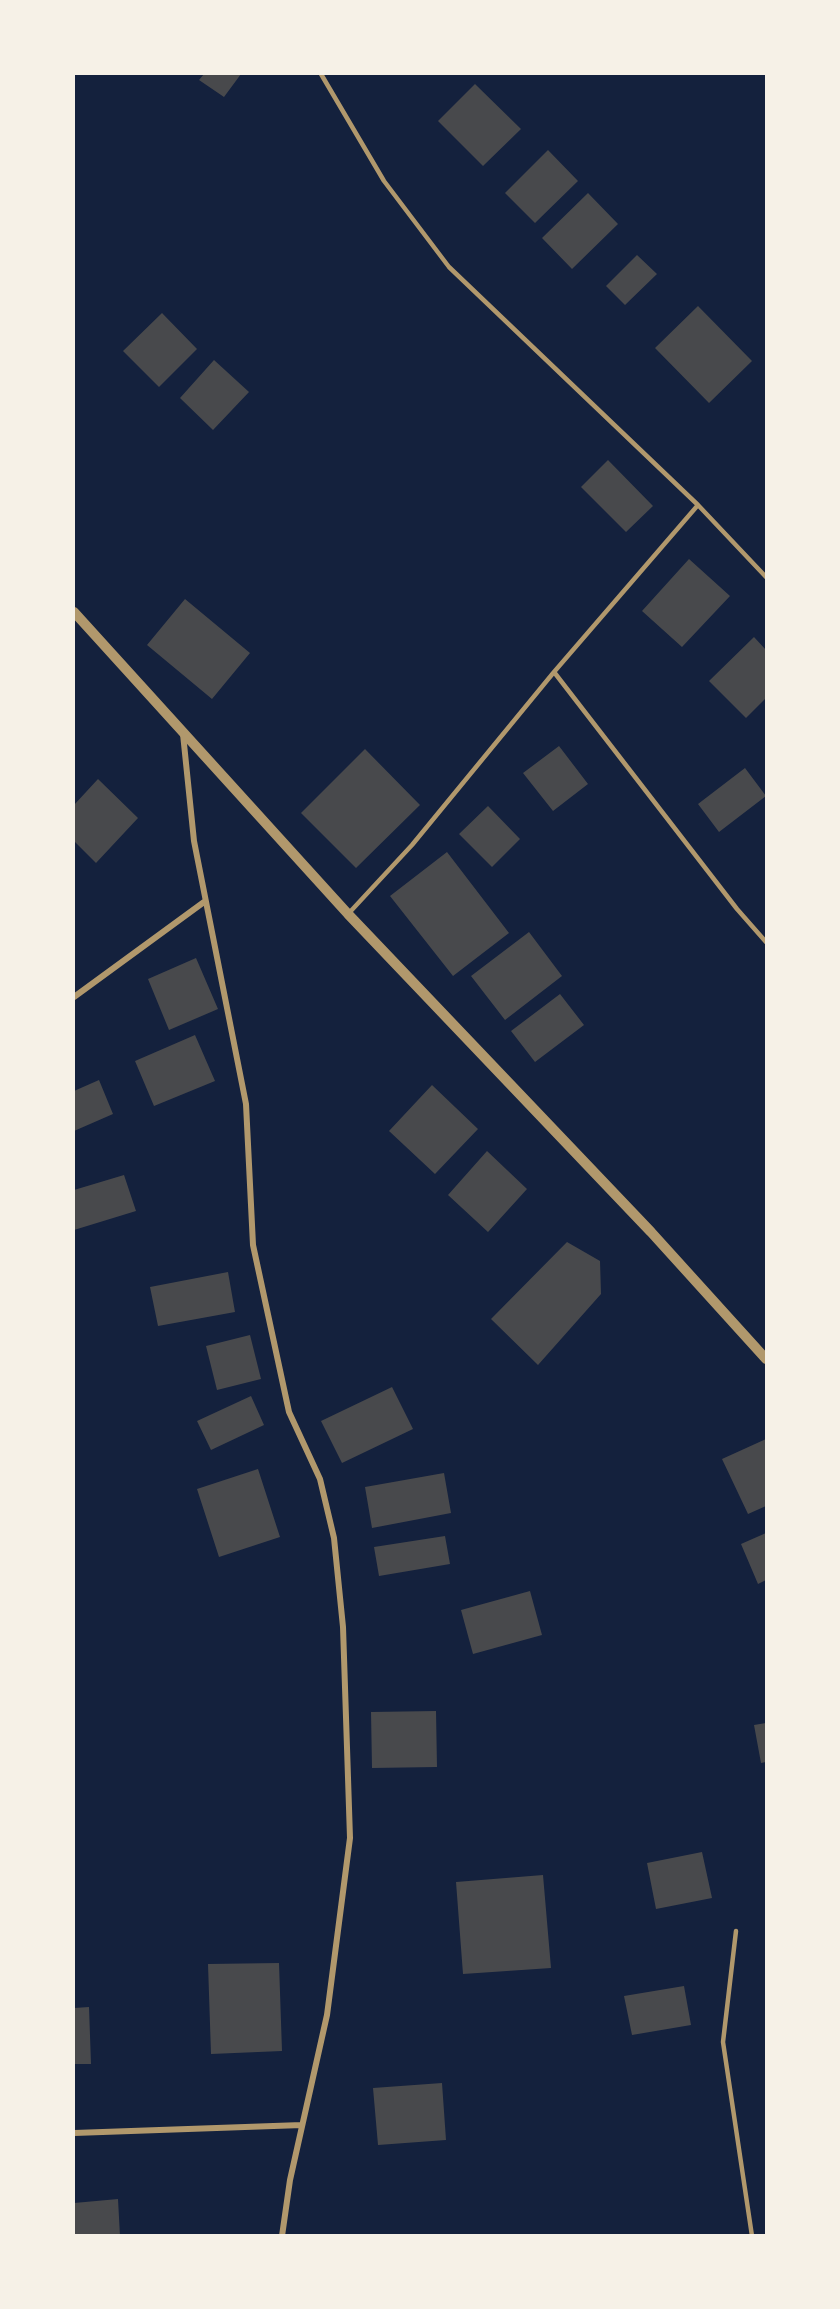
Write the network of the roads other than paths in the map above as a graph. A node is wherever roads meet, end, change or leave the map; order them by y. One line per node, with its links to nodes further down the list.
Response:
1 (321, 74): 2 (lane)
2 (698, 505): 3 (lane); 5 (lane)
3 (766, 577)
4 (74, 612): 6 (street)
5 (554, 672): 8 (lane); 9 (lane)
6 (183, 734): 7 (street); 8 (street)
7 (204, 902): 10 (street); 13 (street)
8 (348, 914): 11 (street)
9 (766, 942)
10 (74, 997)
11 (766, 1359)
12 (736, 1931): 16 (lane)
13 (302, 2125): 14 (street); 15 (street)
14 (74, 2133)
15 (282, 2235)
16 (752, 2235)

